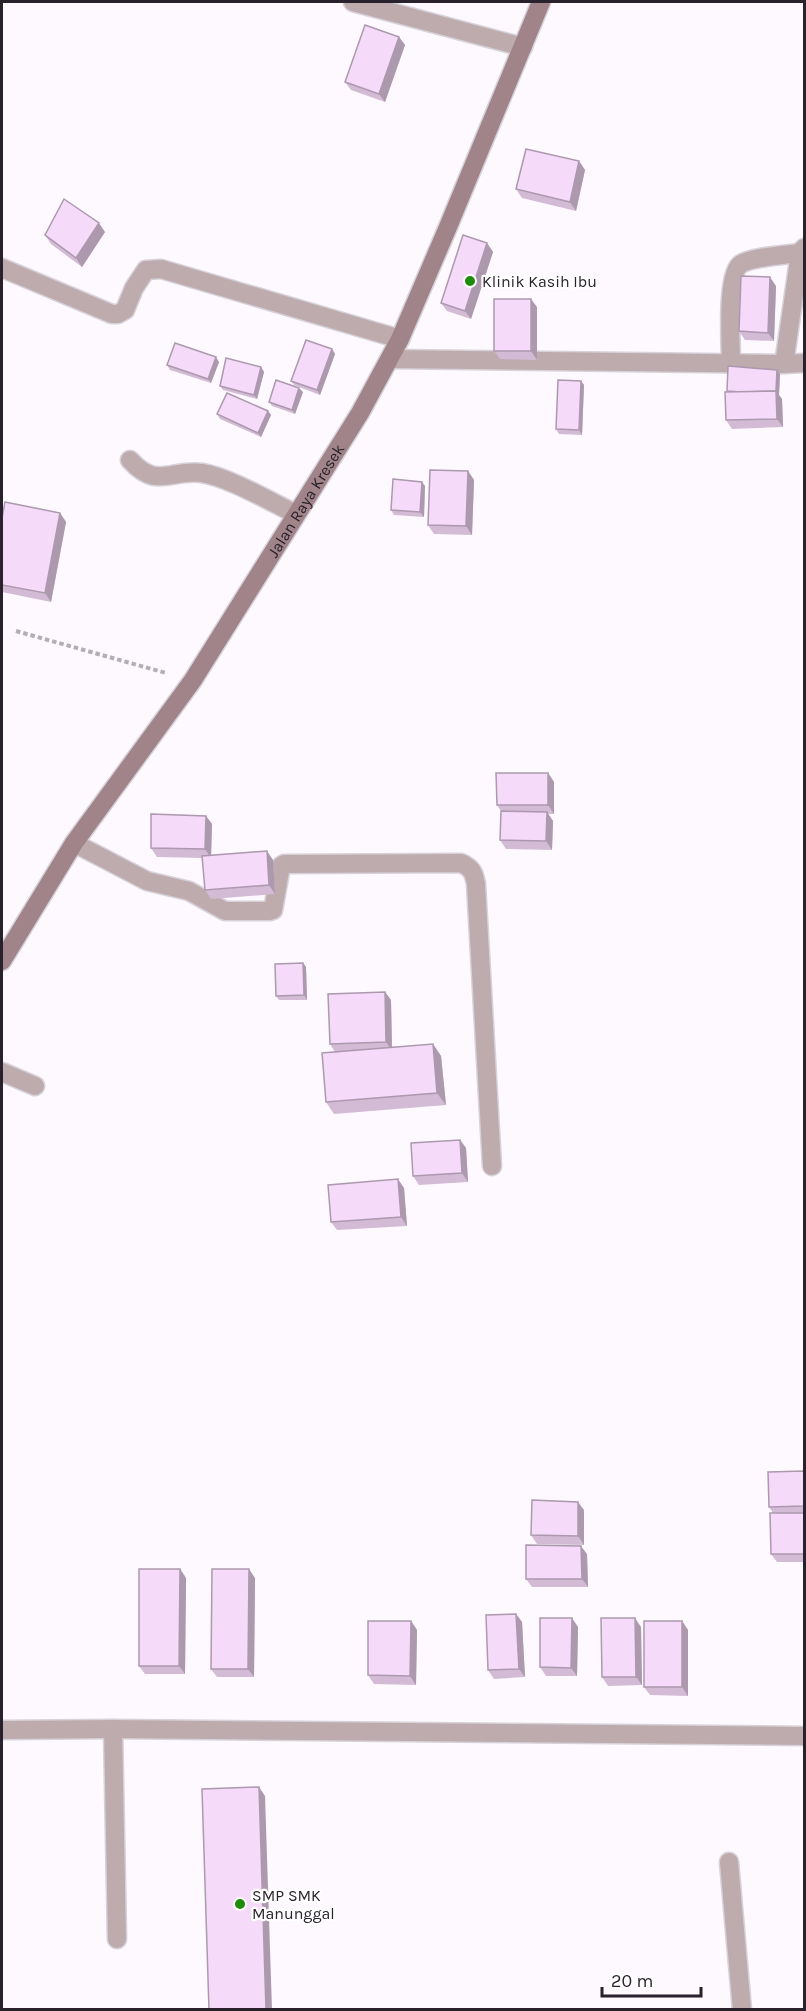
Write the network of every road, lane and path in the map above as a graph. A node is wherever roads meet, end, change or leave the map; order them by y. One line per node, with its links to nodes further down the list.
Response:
1 (353, 2): 3 (street)
2 (541, 2): 3 (main road, Jalan Raya Kresek)
3 (523, 47): 6 (main road, Jalan Raya Kresek)
4 (802, 250): 9 (street); 10 (street)
5 (2, 268): 6 (street)
6 (400, 339): 7 (main road, Jalan Raya Kresek)
7 (390, 359): 9 (street); 12 (main road, Jalan Raya Kresek)
8 (804, 363): 10 (street)
9 (731, 364): 10 (street)
10 (784, 364)
11 (130, 460): 12 (street)
12 (296, 514): 14 (main road, Jalan Raya Kresek)
13 (16, 631): 14 (path)
14 (193, 680): 15 (main road, Jalan Raya Kresek)
15 (74, 843): 16 (main road, Jalan Raya Kresek); 19 (street)
16 (2, 961)
17 (2, 1072): 18 (street)
18 (35, 1086)
19 (492, 1166)
20 (113, 1729): 21 (street); 22 (street); 24 (street)
21 (2, 1730)
22 (804, 1736)
23 (729, 1862): 25 (street)
24 (117, 1939)
25 (742, 2010)

